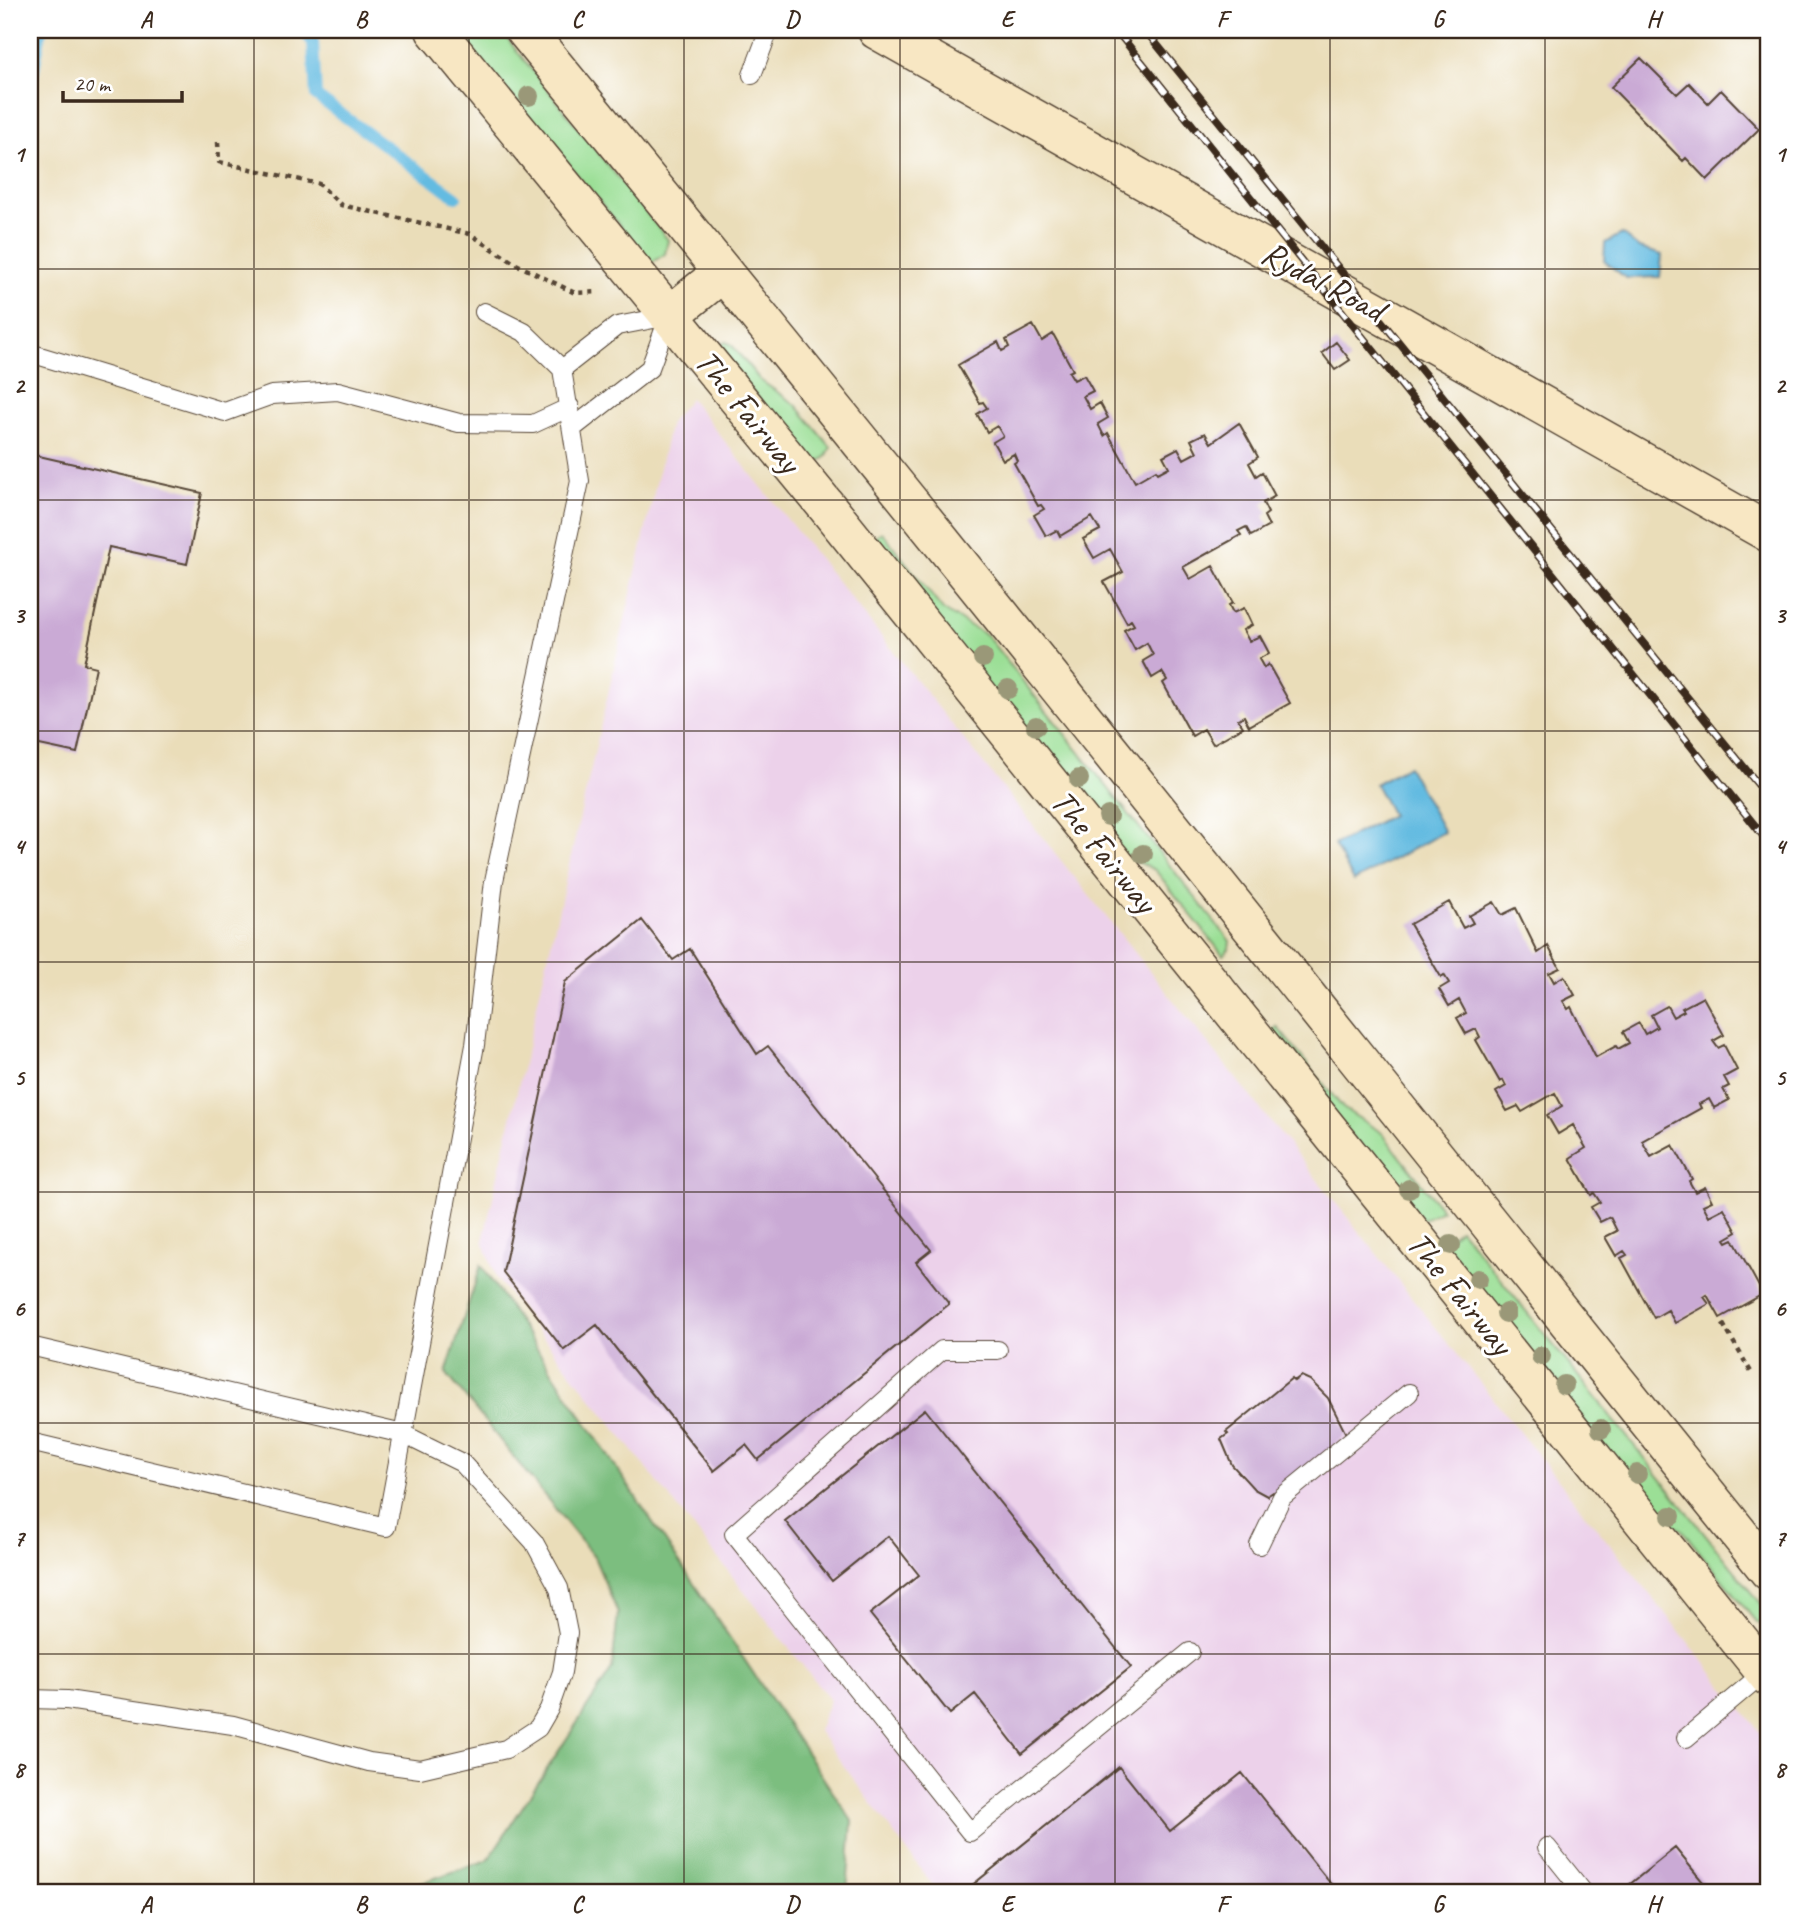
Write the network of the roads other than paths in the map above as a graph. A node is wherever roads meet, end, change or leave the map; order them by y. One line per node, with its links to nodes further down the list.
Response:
1 (435, 30): 8 (main road, The Fairway)
2 (525, 30): 6 (main road, The Fairway)
3 (769, 30): 5 (lane)
4 (877, 30): 13 (main road, Rydal Road)
5 (752, 75)
6 (723, 272): 8 (main road); 20 (main road, The Fairway)
7 (484, 312): 10 (lane)
8 (669, 316): 10 (lane); 12 (lane); 22 (main road, The Fairway)
9 (30, 354): 11 (lane)
10 (562, 369): 11 (lane)
11 (570, 407): 12 (lane)
12 (573, 428): 17 (lane)
13 (1769, 533)
14 (30, 1346): 17 (lane)
15 (998, 1350): 21 (lane)
16 (1409, 1393): 19 (lane)
17 (403, 1434): 18 (lane); 23 (lane)
18 (30, 1441)
19 (1259, 1545)
20 (1769, 1571)
21 (1190, 1652)
22 (1768, 1672): 24 (lane)
23 (30, 1699)
24 (1686, 1738)
25 (1547, 1847): 26 (lane)
26 (1584, 1893)

